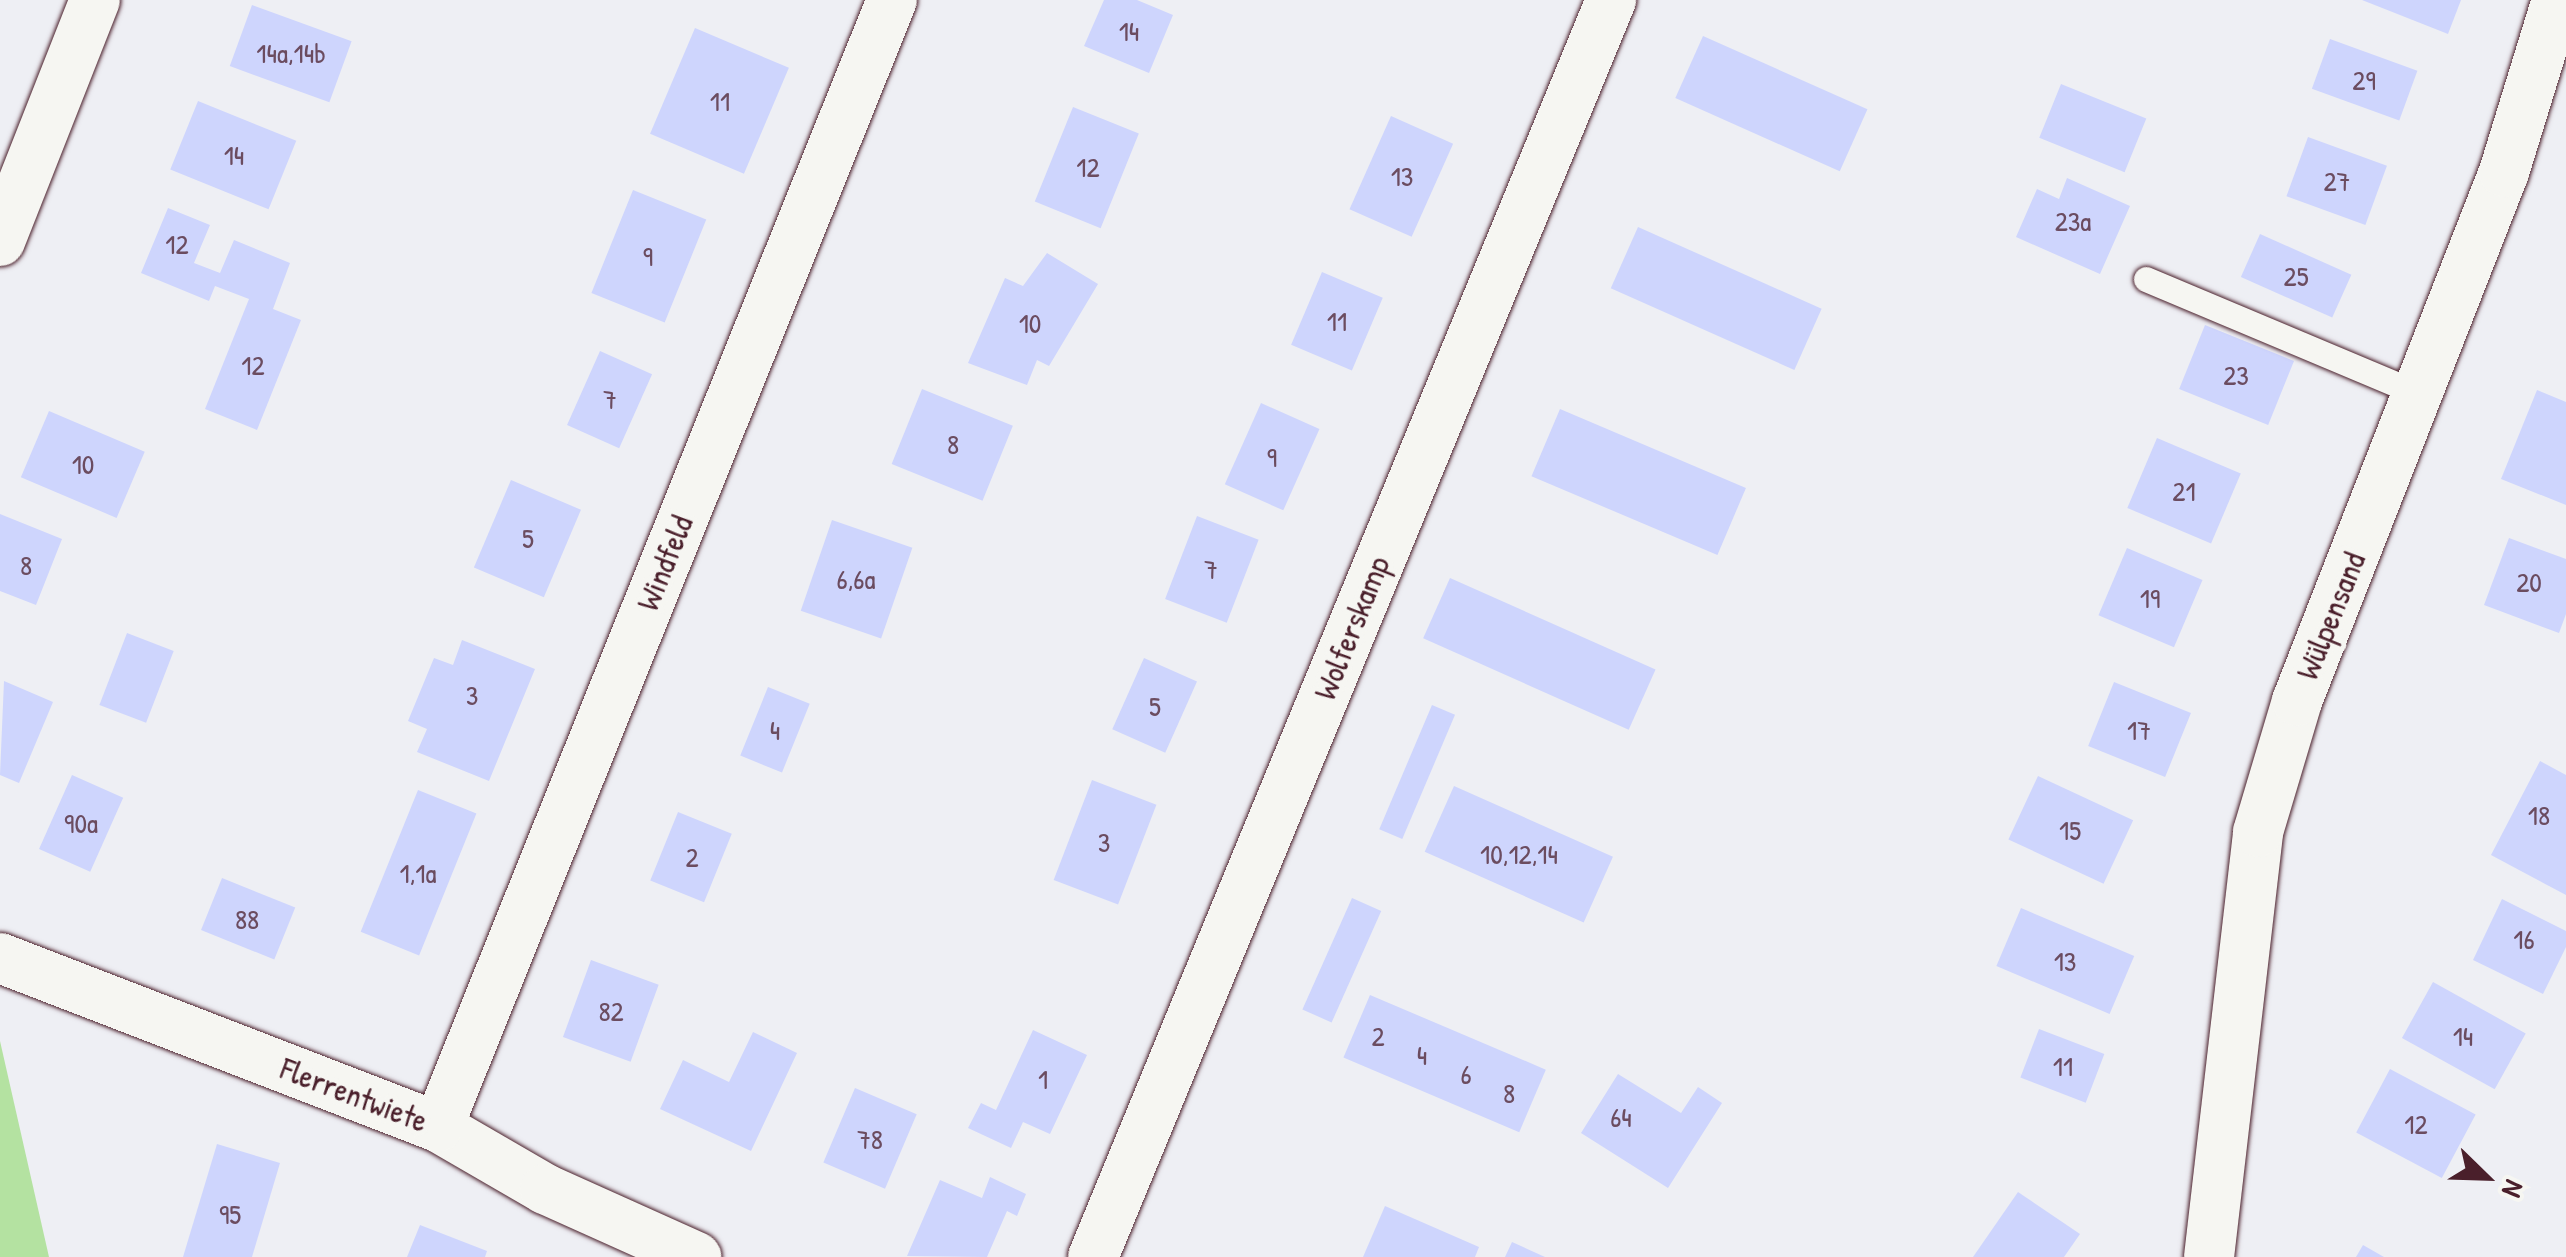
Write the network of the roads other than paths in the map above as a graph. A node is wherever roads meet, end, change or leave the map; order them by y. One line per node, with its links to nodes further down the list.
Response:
1 (95, 0): 5 (street)
2 (892, 0): 9 (street, Windfeld)
3 (1611, 0): 11 (street, Wolferskamp)
4 (2557, 0): 7 (street, Wülpensand)
5 (0, 241)
6 (2146, 279): 7 (lane)
7 (2420, 394): 12 (street, Wülpensand)
8 (0, 958): 9 (street, Flerrentwiete)
9 (438, 1127): 10 (street, Flerrentwiete)
10 (696, 1257)
11 (1093, 1257)
12 (2209, 1257)

